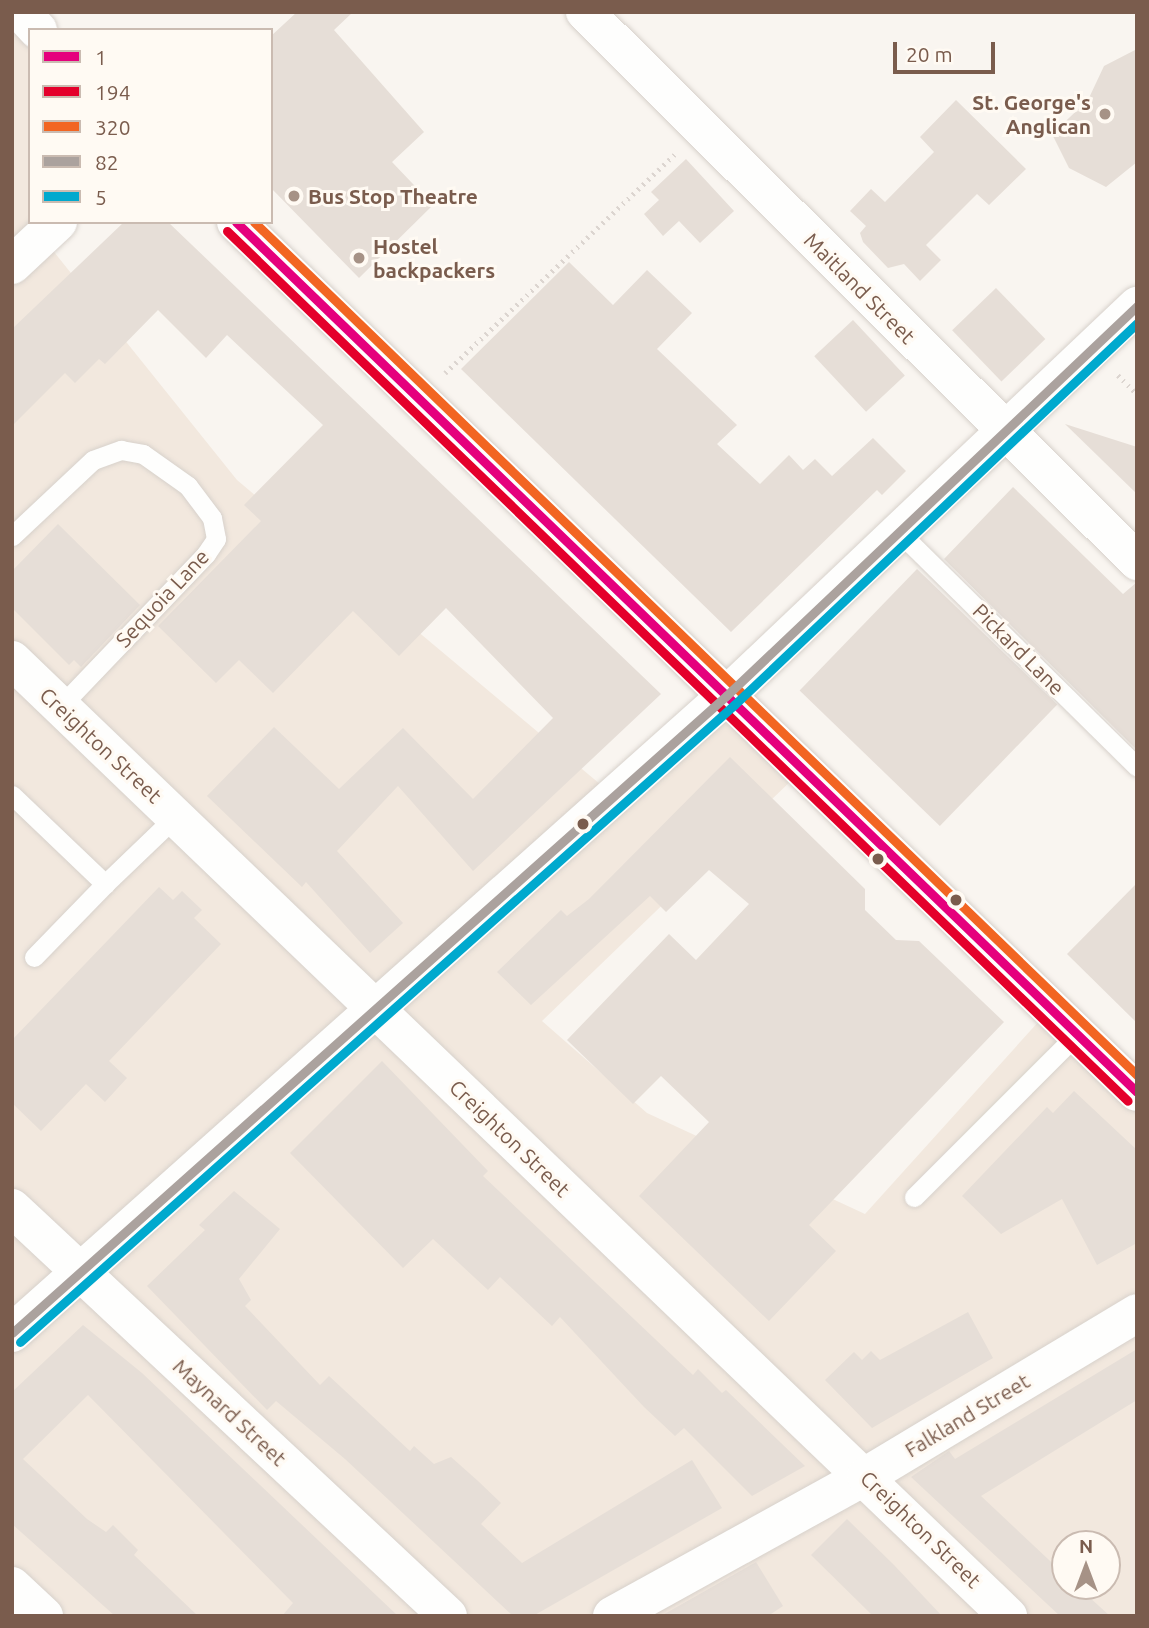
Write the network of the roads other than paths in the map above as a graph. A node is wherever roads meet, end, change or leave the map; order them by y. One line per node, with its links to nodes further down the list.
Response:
1 (21, 12): 3 (street)
2 (585, 12): 8 (street, Maitland Street)
3 (36, 28)
4 (56, 224): 6 (street)
5 (238, 224): 13 (street)
6 (12, 265)
7 (1137, 306): 8 (street)
8 (1005, 431): 9 (street); 11 (street, Maitland Street)
9 (899, 532): 13 (street); 15 (lane, Pickard Lane)
10 (12, 536): 14 (lane, Sequoia Lane)
11 (1137, 561)
12 (12, 660): 14 (street, Creighton Street)
13 (726, 696): 20 (street); 21 (street)
14 (60, 707): 17 (street, Creighton Street)
15 (1137, 768)
16 (12, 795): 18 (lane)
17 (176, 816): 18 (lane); 20 (street, Creighton Street)
18 (105, 884): 19 (lane)
19 (34, 957)
20 (377, 1012): 25 (street); 28 (street, Creighton Street)
21 (1076, 1035): 22 (street); 23 (lane)
22 (1137, 1092)
23 (914, 1197)
24 (12, 1208): 25 (street, Maynard Street)
25 (80, 1272): 27 (street); 31 (street, Maynard Street)
26 (1137, 1313): 28 (street, Falkland Street)
27 (12, 1334)
28 (866, 1476): 32 (street, Falkland Street); 33 (street, Creighton Street)
29 (12, 1586): 30 (street)
30 (44, 1616)
31 (448, 1616)
32 (612, 1616)
33 (1008, 1616)

